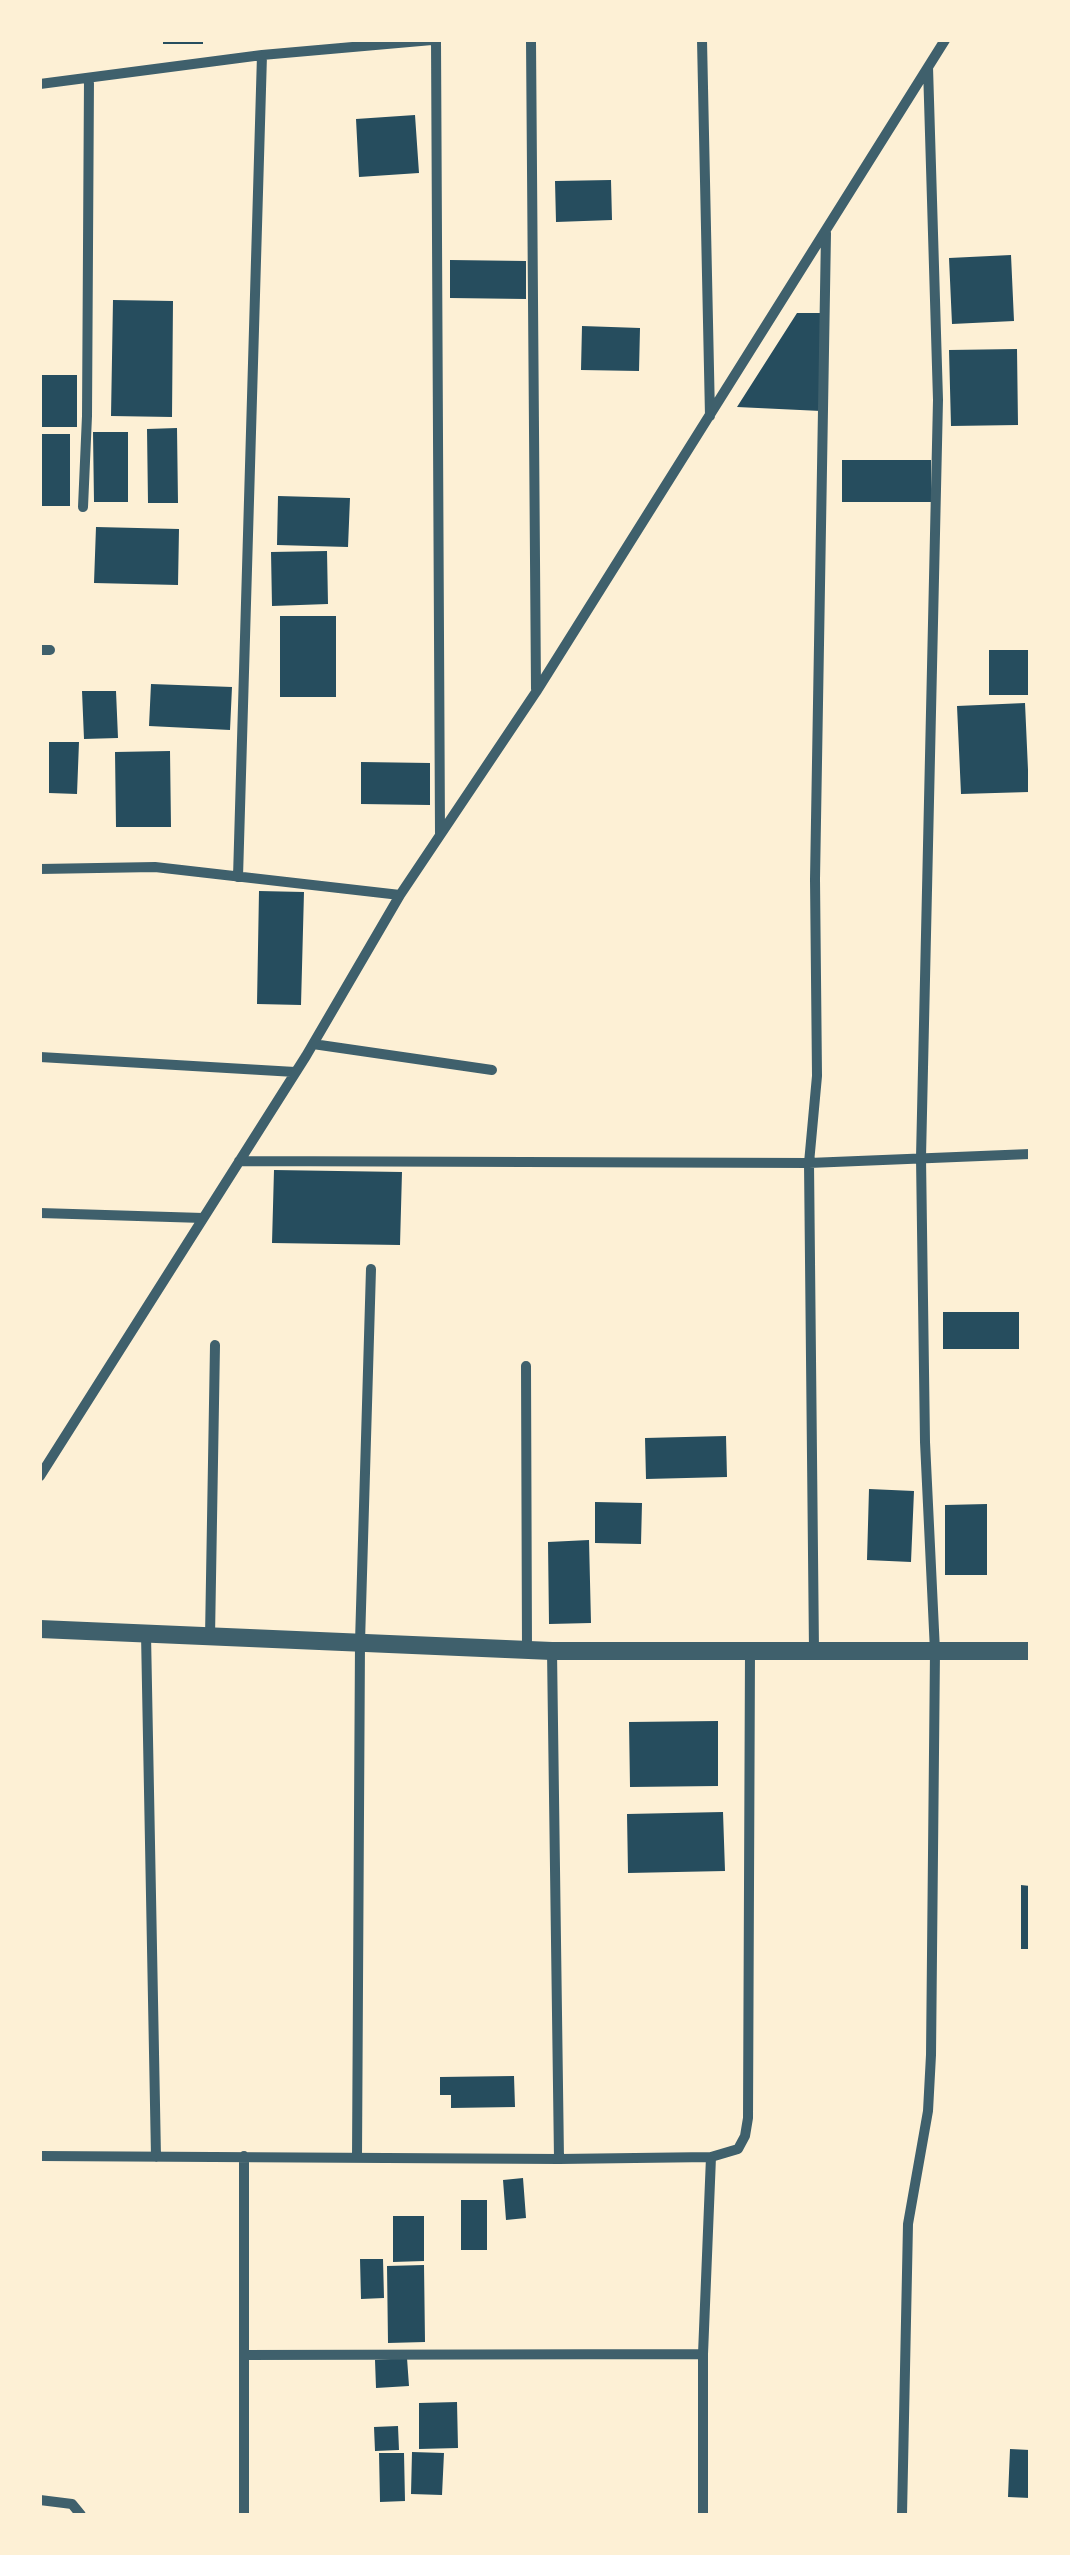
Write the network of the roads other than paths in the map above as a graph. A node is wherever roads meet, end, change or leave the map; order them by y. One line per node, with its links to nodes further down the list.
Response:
1 (434, 40): 5 (street); 13 (street)
2 (532, 40): 12 (street)
3 (702, 40): 10 (street)
4 (945, 40): 6 (street)
5 (262, 55): 7 (street); 15 (street)
6 (928, 68): 9 (street); 22 (street)
7 (89, 78): 8 (street); 11 (street)
8 (40, 84)
9 (826, 231): 10 (street); 24 (street)
10 (710, 417): 12 (street)
11 (83, 507)
12 (536, 692): 13 (street)
13 (440, 836): 16 (street)
14 (40, 869): 15 (street)
15 (238, 876): 16 (street)
16 (400, 896): 17 (street)
17 (312, 1044): 19 (street); 20 (street)
18 (40, 1057): 20 (street)
19 (492, 1070)
20 (295, 1072): 23 (street)
21 (1030, 1154): 22 (street)
22 (922, 1157): 24 (street); 39 (street)
23 (239, 1161): 24 (street); 26 (street)
24 (808, 1163): 38 (street)
25 (40, 1213): 26 (street)
26 (204, 1218): 30 (street)
27 (372, 1269): 34 (street)
28 (215, 1345): 33 (street)
29 (526, 1366): 35 (street)
30 (40, 1476)
31 (40, 1629): 32 (street)
32 (146, 1634): 33 (street); 43 (street)
33 (210, 1637): 34 (street)
34 (360, 1642): 35 (street); 45 (street)
35 (527, 1650): 36 (street)
36 (552, 1652): 37 (street); 46 (street)
37 (750, 1652): 38 (street); 44 (street)
38 (814, 1652): 39 (street)
39 (935, 1652): 40 (street); 53 (street)
40 (1030, 1652)
41 (40, 2156): 43 (street)
42 (244, 2156): 43 (street); 45 (street); 48 (street)
43 (156, 2157)
44 (711, 2157): 46 (street); 47 (street)
45 (357, 2158): 46 (street)
46 (559, 2159)
47 (702, 2354): 48 (street); 52 (street)
48 (246, 2355): 51 (street)
49 (40, 2500): 50 (street)
50 (81, 2515)
51 (244, 2515)
52 (703, 2515)
53 (902, 2515)

